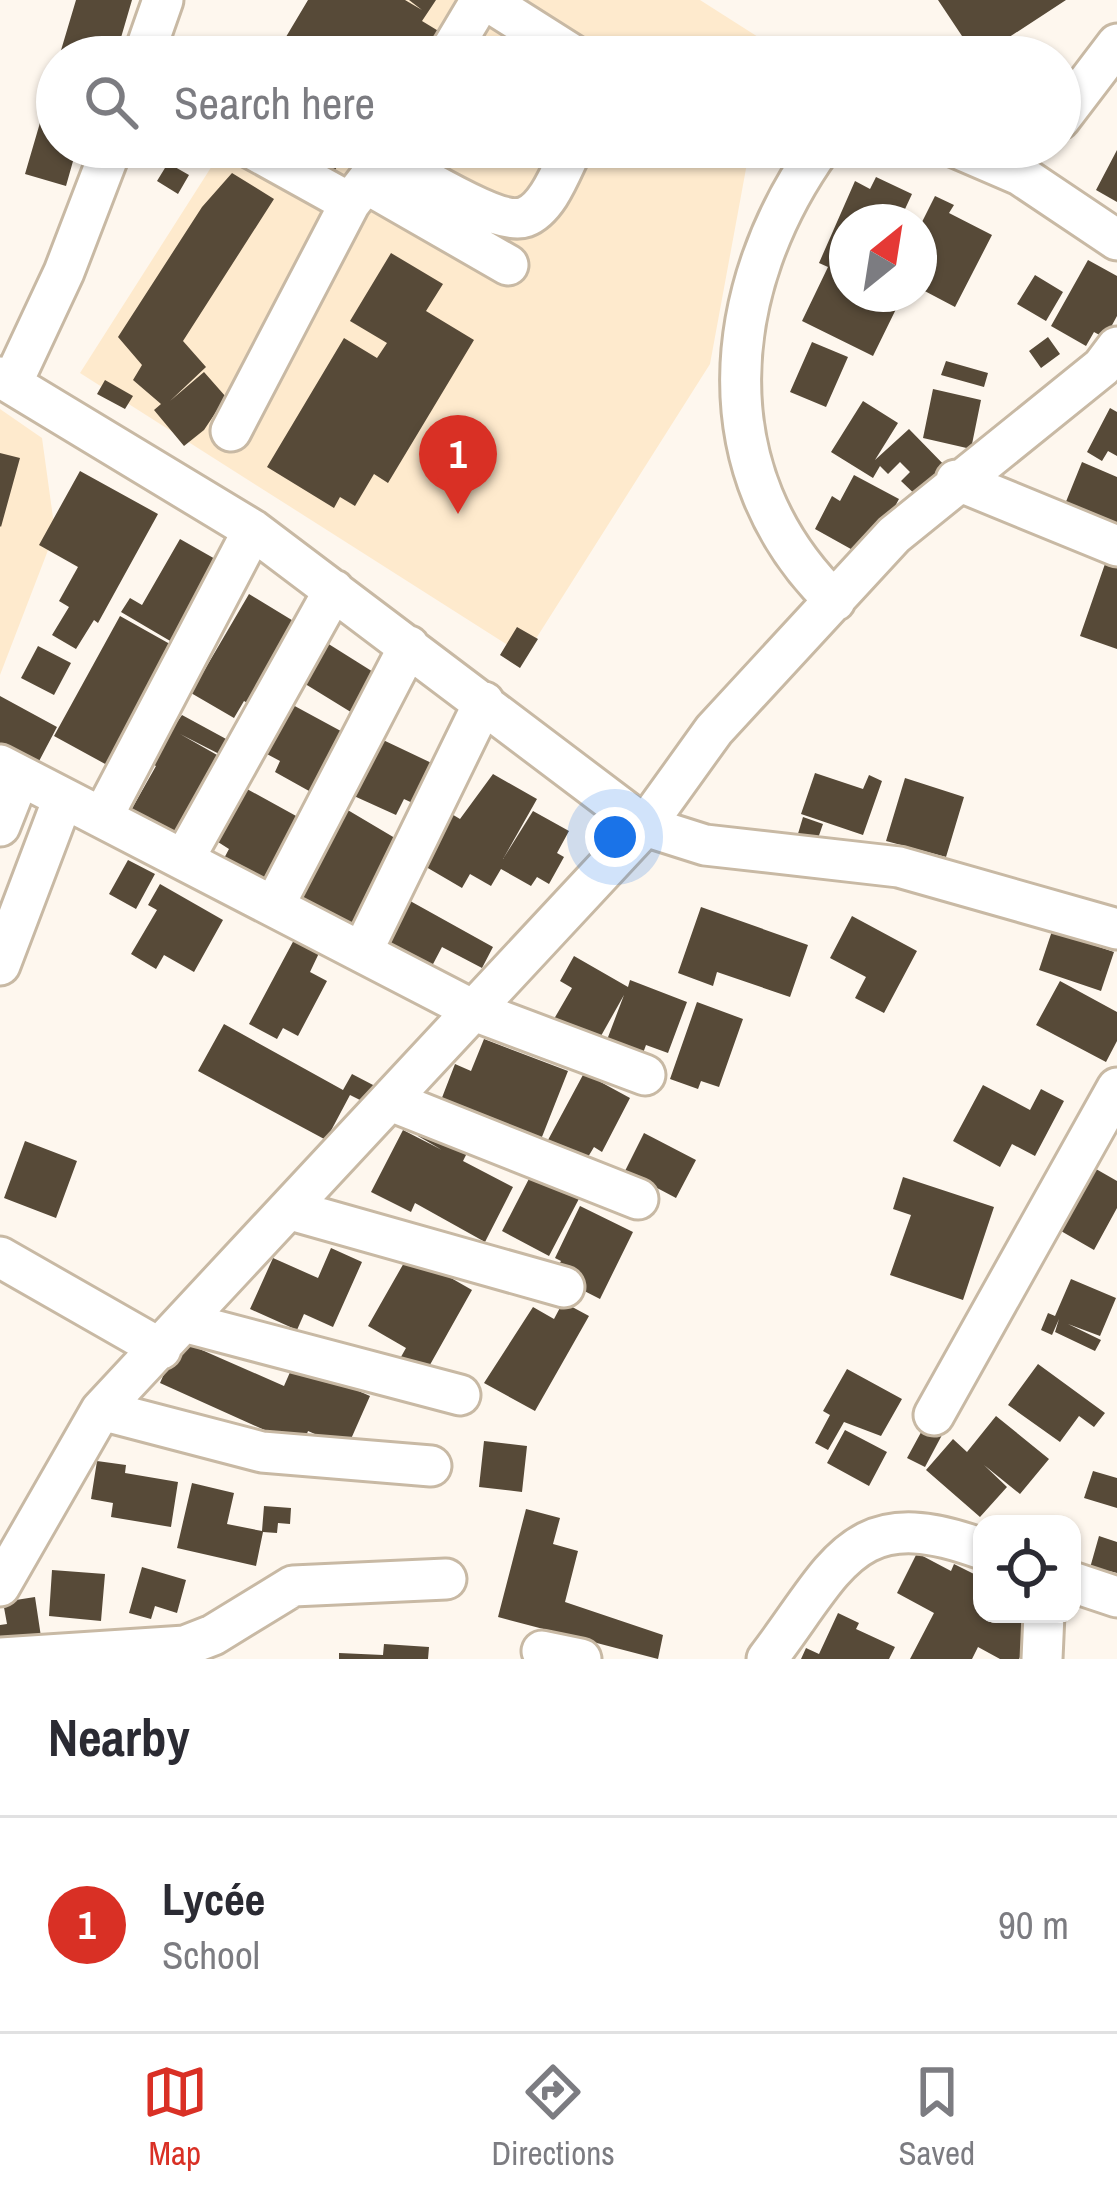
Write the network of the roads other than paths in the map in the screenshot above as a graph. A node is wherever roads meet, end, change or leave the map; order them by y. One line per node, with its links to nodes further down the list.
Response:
1 (163, 0): 3 (street)
2 (484, 0): 4 (street); 5 (street)
3 (150, 36)
4 (461, 36)
5 (542, 36)
6 (1117, 44): 7 (street)
7 (1081, 91)
8 (104, 168): 16 (street)
9 (562, 168): 12 (street)
10 (808, 168): 22 (street)
11 (1038, 168): 13 (street)
12 (374, 173): 14 (street); 17 (street)
13 (1117, 240)
14 (508, 265)
15 (1117, 347): 18 (street)
16 (6, 379): 19 (street)
17 (230, 431)
18 (956, 480): 20 (street); 22 (street)
19 (253, 530): 21 (street); 27 (street)
20 (1117, 546)
21 (334, 590): 23 (street); 30 (street)
22 (835, 601): 29 (street)
23 (410, 646): 24 (street); 31 (street)
24 (484, 702): 29 (street); 33 (street)
25 (9, 771): 26 (street); 28 (street)
26 (63, 799): 27 (street); 34 (street)
27 (104, 816): 30 (street)
28 (0, 826)
29 (645, 826): 32 (street); 35 (street)
30 (184, 859): 31 (street)
31 (274, 906): 33 (street)
32 (1117, 929)
33 (362, 952): 35 (street)
34 (0, 965)
35 (477, 1012): 36 (street); 38 (street)
36 (645, 1075)
37 (1117, 1088): 46 (street)
38 (391, 1101): 39 (street); 40 (street)
39 (638, 1199)
40 (291, 1210): 42 (street); 43 (street)
41 (0, 1257): 43 (street)
42 (563, 1287)
43 (174, 1336): 44 (street); 45 (street)
44 (460, 1395)
45 (101, 1410): 47 (street); 51 (street)
46 (934, 1415)
47 (431, 1466)
48 (973, 1546): 57 (street)
49 (446, 1579): 55 (street)
50 (1081, 1585): 52 (street)
51 (0, 1586)
52 (1117, 1597)
53 (1044, 1623): 58 (street)
54 (542, 1651): 56 (street)
55 (0, 1658)
56 (581, 1659)
57 (767, 1659)
58 (1042, 1659)

